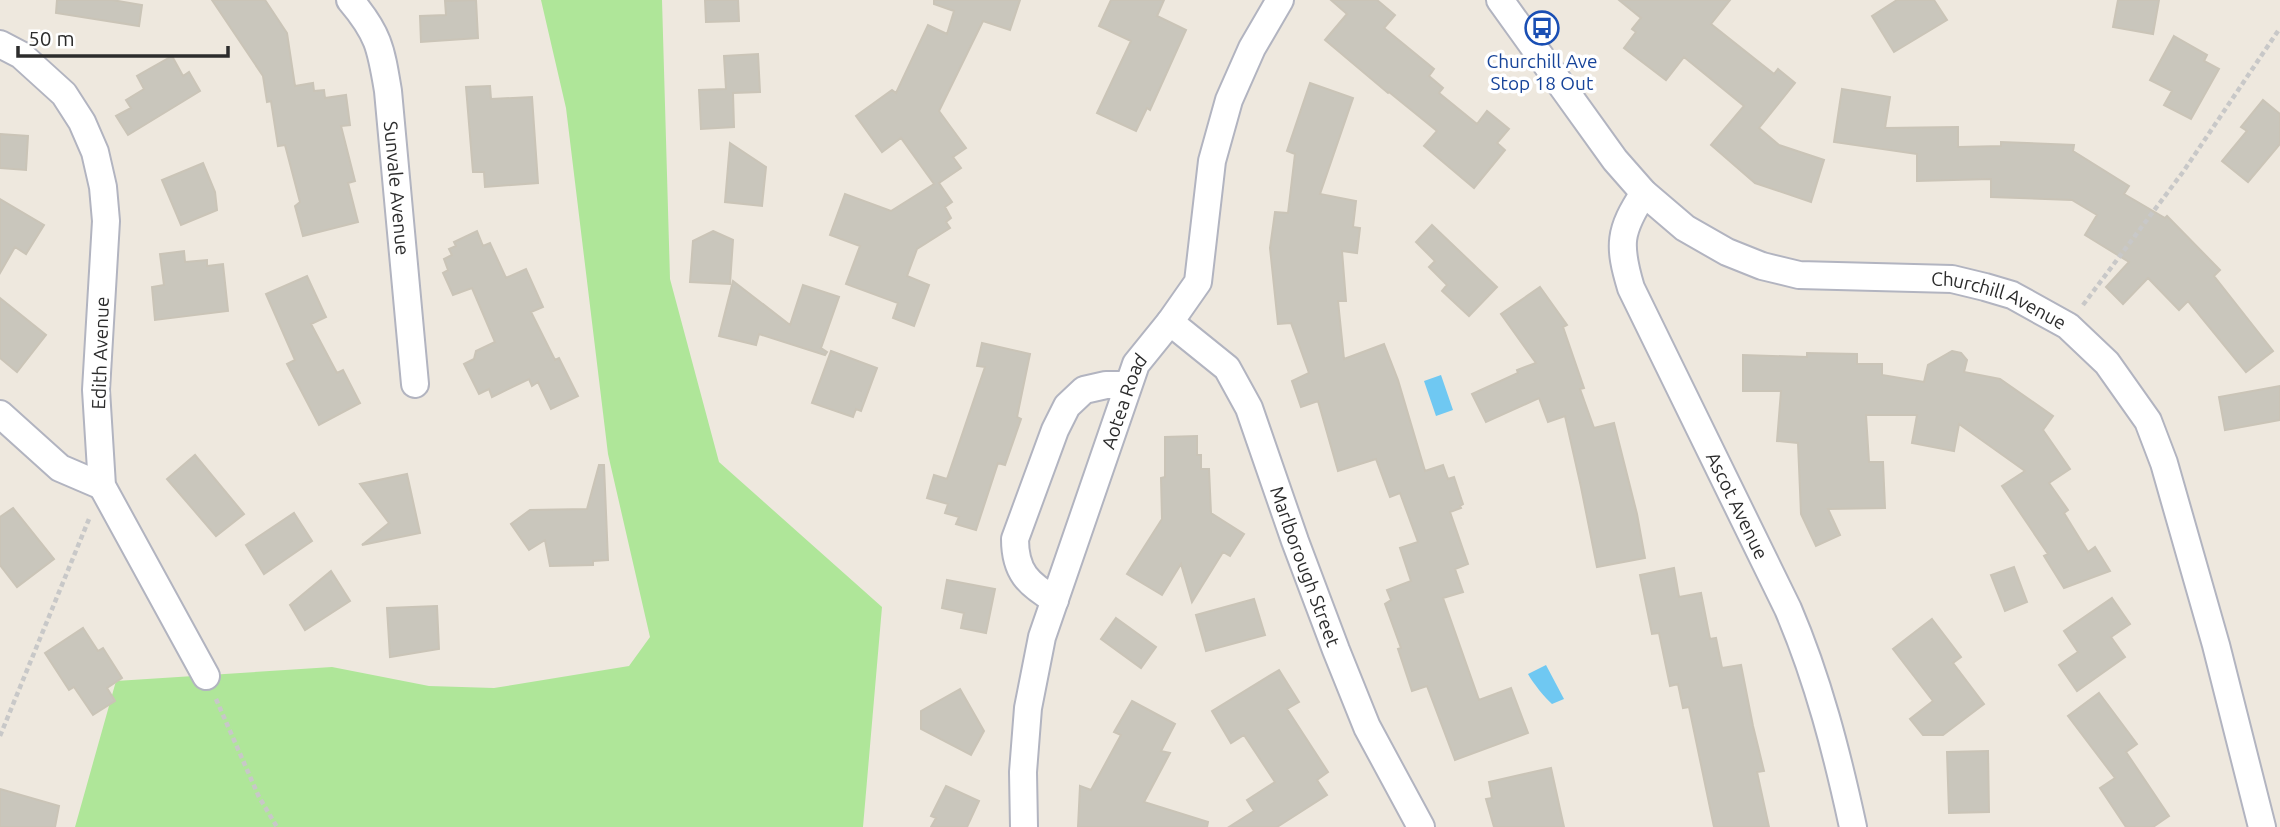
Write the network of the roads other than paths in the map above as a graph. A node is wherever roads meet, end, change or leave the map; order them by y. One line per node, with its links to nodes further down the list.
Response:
1 (351, 0): 7 (street, Sunvale Avenue)
2 (1280, 0): 6 (street, Aotea Road)
3 (1500, 0): 5 (street, Churchill Avenue)
4 (0, 44): 10 (street, Edith Avenue)
5 (1644, 193): 15 (street, Ascot Avenue); 16 (street, Churchill Avenue)
6 (1170, 322): 8 (street, Aotea Road); 14 (street, Marlborough Street)
7 (415, 384)
8 (1128, 385): 11 (street, Aotea Road); 11 (street)
9 (0, 414): 10 (street)
10 (102, 486): 12 (street, Edith Avenue)
11 (1055, 600): 13 (street, Aotea Road)
12 (206, 676)
13 (1024, 827)
14 (1420, 827)
15 (1853, 827)
16 (2262, 827)

